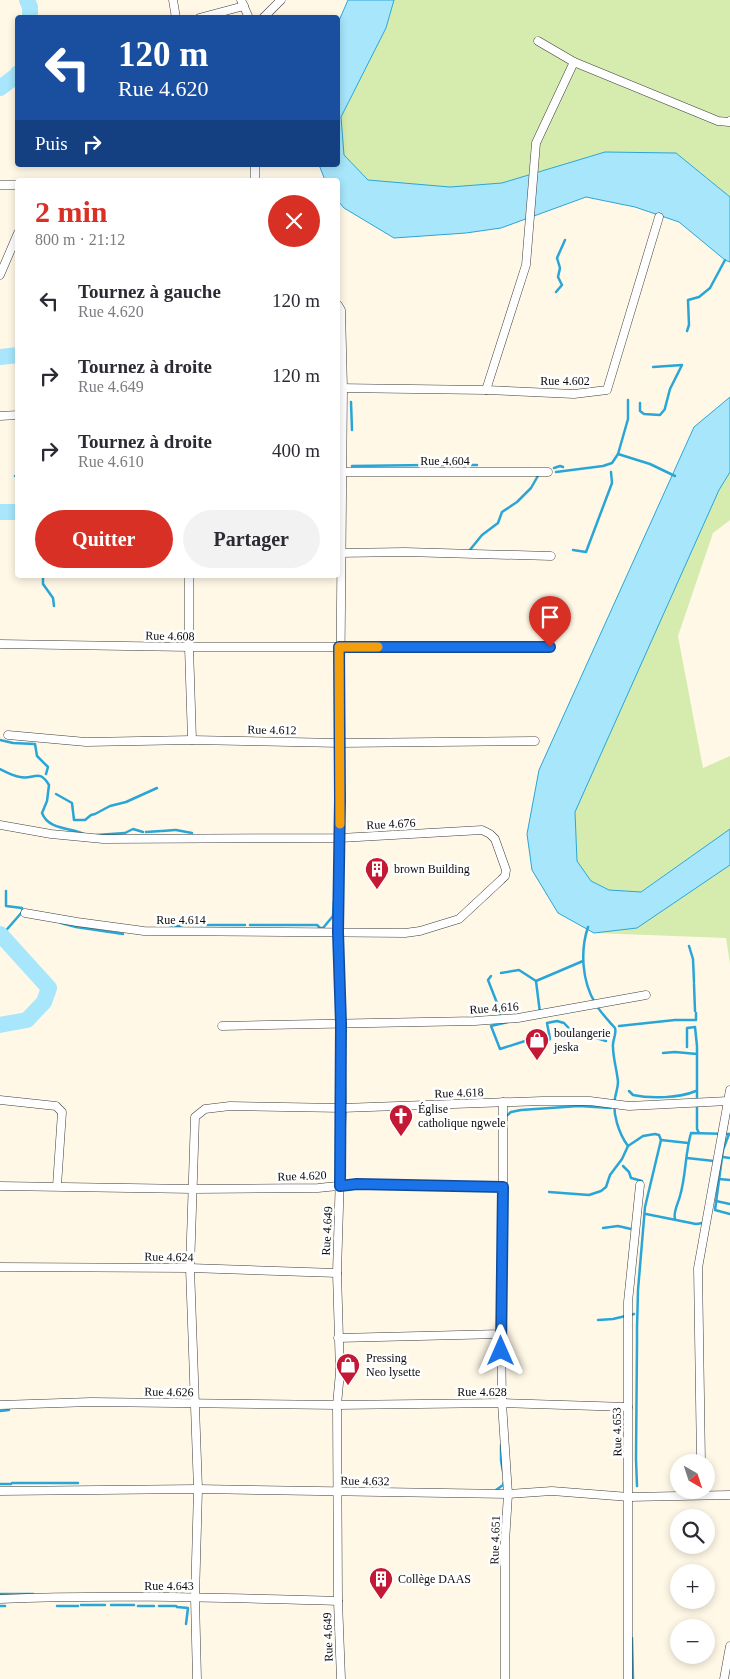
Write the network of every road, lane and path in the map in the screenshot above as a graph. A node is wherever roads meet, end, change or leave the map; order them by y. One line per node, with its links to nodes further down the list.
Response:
1 (173, 0): 4 (street)
2 (281, 0): 7 (street)
3 (242, 3): 5 (street); 6 (street)
4 (176, 15)
5 (208, 15)
6 (248, 15)
7 (266, 15)
8 (538, 41): 9 (street)
9 (574, 62): 10 (street); 18 (street)
10 (730, 120)
11 (0, 185): 12 (street)
12 (15, 185)
13 (659, 217): 18 (street, Rue 4.602)
14 (15, 240): 15 (street)
15 (0, 275)
16 (340, 310): 17 (street, Rue 4.649)
17 (340, 388): 18 (street, Rue 4.602); 21 (street, Rue 4.649)
18 (486, 390)
19 (15, 415): 20 (street)
20 (0, 416)
21 (342, 472): 22 (street, Rue 4.604); 23 (street, Rue 4.649)
22 (548, 472)
23 (340, 526)
24 (340, 553): 25 (street)
25 (551, 556)
26 (189, 578): 31 (street)
27 (339, 578): 29 (street, Rue 4.649)
28 (0, 644): 31 (street, Rue 4.608)
29 (339, 647): 30 (street, Rue 4.608); 31 (street, Rue 4.608); 35 (street, Rue 4.649)
30 (550, 647)
31 (189, 648): 33 (street)
32 (8, 735): 33 (street, Rue 4.612)
33 (192, 740): 35 (street, Rue 4.612)
34 (535, 741): 35 (street, Rue 4.612)
35 (340, 743): 37 (street, Rue 4.649)
36 (0, 825): 37 (street, Rue 4.676)
37 (340, 838): 39 (street, Rue 4.649); 39 (street, Rue 4.676)
38 (25, 913): 39 (street, Rue 4.614)
39 (338, 932): 41 (street, Rue 4.649)
40 (646, 995): 41 (street, Rue 4.616)
41 (341, 1024): 42 (street, Rue 4.616); 47 (street, Rue 4.649)
42 (222, 1026)
43 (730, 1090): 45 (street)
44 (0, 1100): 50 (street)
45 (728, 1101): 46 (street, Rue 4.618); 64 (street)
46 (503, 1102): 47 (street, Rue 4.618); 52 (street)
47 (342, 1108): 51 (street, Rue 4.649); 53 (street, Rue 4.618)
48 (640, 1185): 63 (street, Rue 4.653)
49 (0, 1186): 50 (street, Rue 4.620)
50 (57, 1186): 53 (street, Rue 4.620)
51 (340, 1186): 52 (street, Rue 4.620); 53 (street, Rue 4.620); 56 (street, Rue 4.649)
52 (503, 1187): 57 (street)
53 (193, 1189): 55 (street, Rue 4.618)
54 (0, 1267): 55 (street, Rue 4.624)
55 (190, 1268): 56 (street, Rue 4.624); 59 (street, Rue 4.618)
56 (337, 1273): 58 (street, Rue 4.649)
57 (501, 1334): 58 (street); 60 (street, Rue 4.651)
58 (338, 1338): 62 (street, Rue 4.649)
59 (194, 1403): 61 (street, Rue 4.626); 62 (street, Rue 4.626); 65 (street, Rue 4.618)
60 (502, 1403): 62 (street, Rue 4.628); 63 (street, Rue 4.628); 68 (street, Rue 4.651)
61 (0, 1405)
62 (337, 1405): 67 (street, Rue 4.649)
63 (628, 1407): 72 (street, Rue 4.653)
64 (701, 1454)
65 (198, 1489): 66 (street, Rue 4.632); 67 (street, Rue 4.632); 73 (street, Rue 4.618)
66 (0, 1490)
67 (337, 1492): 68 (street, Rue 4.632); 75 (street, Rue 4.649)
68 (508, 1494): 72 (street, Rue 4.632); 79 (street, Rue 4.651)
69 (715, 1494): 71 (street, Rue 4.632)
70 (670, 1495): 72 (street, Rue 4.632)
71 (730, 1495)
72 (629, 1497): 80 (street, Rue 4.653)
73 (195, 1598): 74 (street, Rue 4.643); 75 (street, Rue 4.643); 77 (street, Rue 4.618)
74 (0, 1600)
75 (338, 1601): 78 (street, Rue 4.649)
76 (730, 1646): 81 (street)
77 (197, 1679)
78 (341, 1679)
79 (505, 1679)
80 (628, 1679)
81 (724, 1679)

